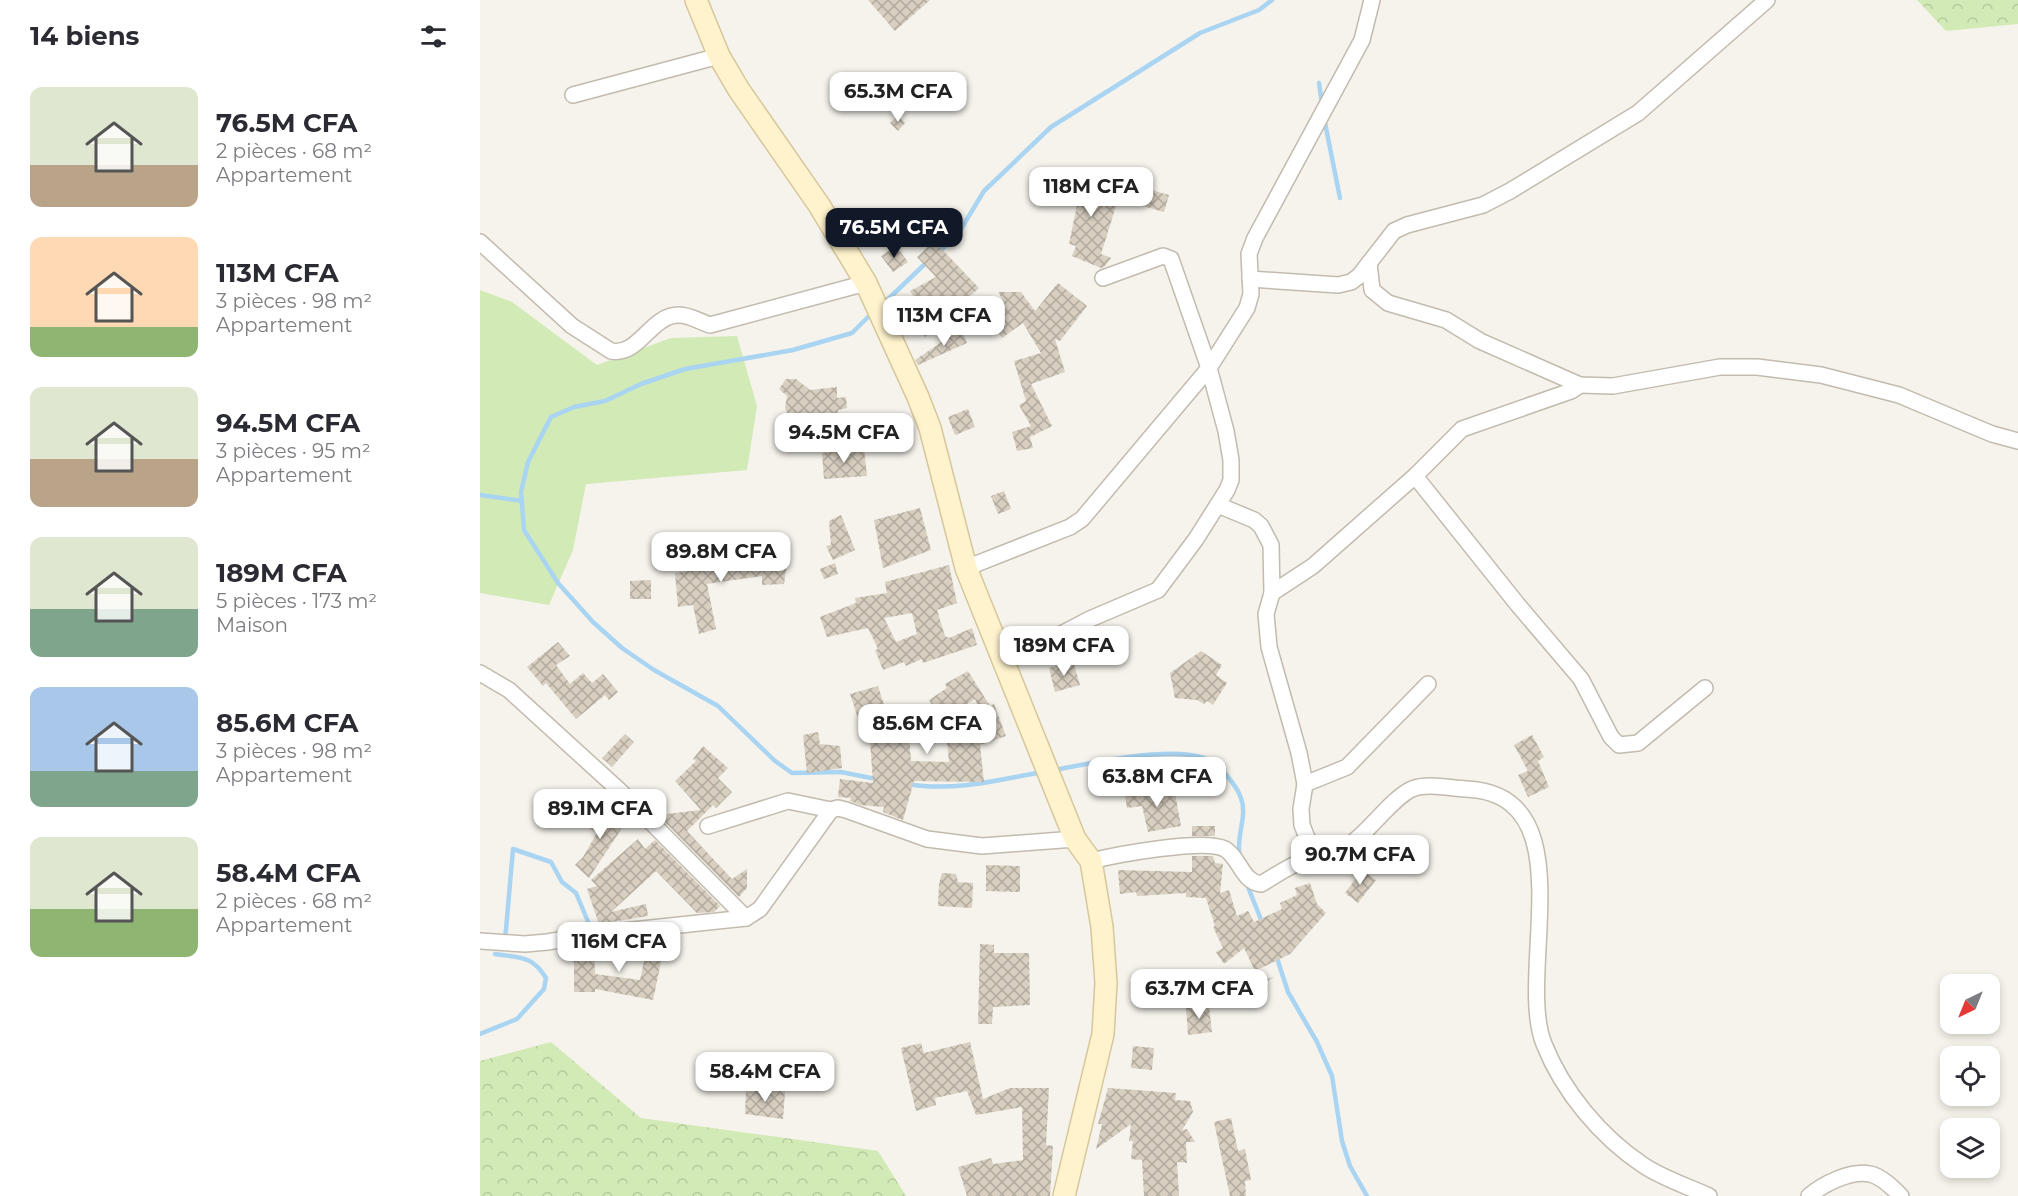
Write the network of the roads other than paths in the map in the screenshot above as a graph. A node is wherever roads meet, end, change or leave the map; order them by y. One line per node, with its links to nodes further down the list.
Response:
1 (696, 0): 4 (street)
2 (1372, 0): 9 (street)
3 (1767, 0): 7 (street)
4 (719, 56): 5 (street); 10 (street)
5 (573, 94)
6 (480, 242): 10 (street)
7 (1368, 263): 9 (street); 12 (street)
8 (1103, 278): 11 (street)
9 (1250, 279): 11 (street)
10 (866, 284): 16 (street)
11 (1209, 368): 15 (street); 16 (street)
12 (1580, 385): 13 (street); 14 (street)
13 (2018, 441)
14 (1415, 476): 17 (street); 21 (street)
15 (1218, 505): 17 (street); 18 (street)
16 (966, 568): 18 (street)
17 (1272, 594): 22 (street)
18 (1000, 653): 25 (street)
19 (480, 673): 28 (street)
20 (1428, 684): 22 (street)
21 (1705, 688)
22 (1305, 784): 26 (street)
23 (831, 810): 24 (street); 25 (street); 28 (street)
24 (708, 826)
25 (1075, 839): 27 (street)
26 (1315, 858): 27 (street); 31 (street)
27 (1091, 861): 30 (street)
28 (746, 918): 29 (street)
29 (480, 941)
30 (1064, 1196)
31 (1708, 1196)
32 (1809, 1196): 33 (street)
33 (1900, 1196)

